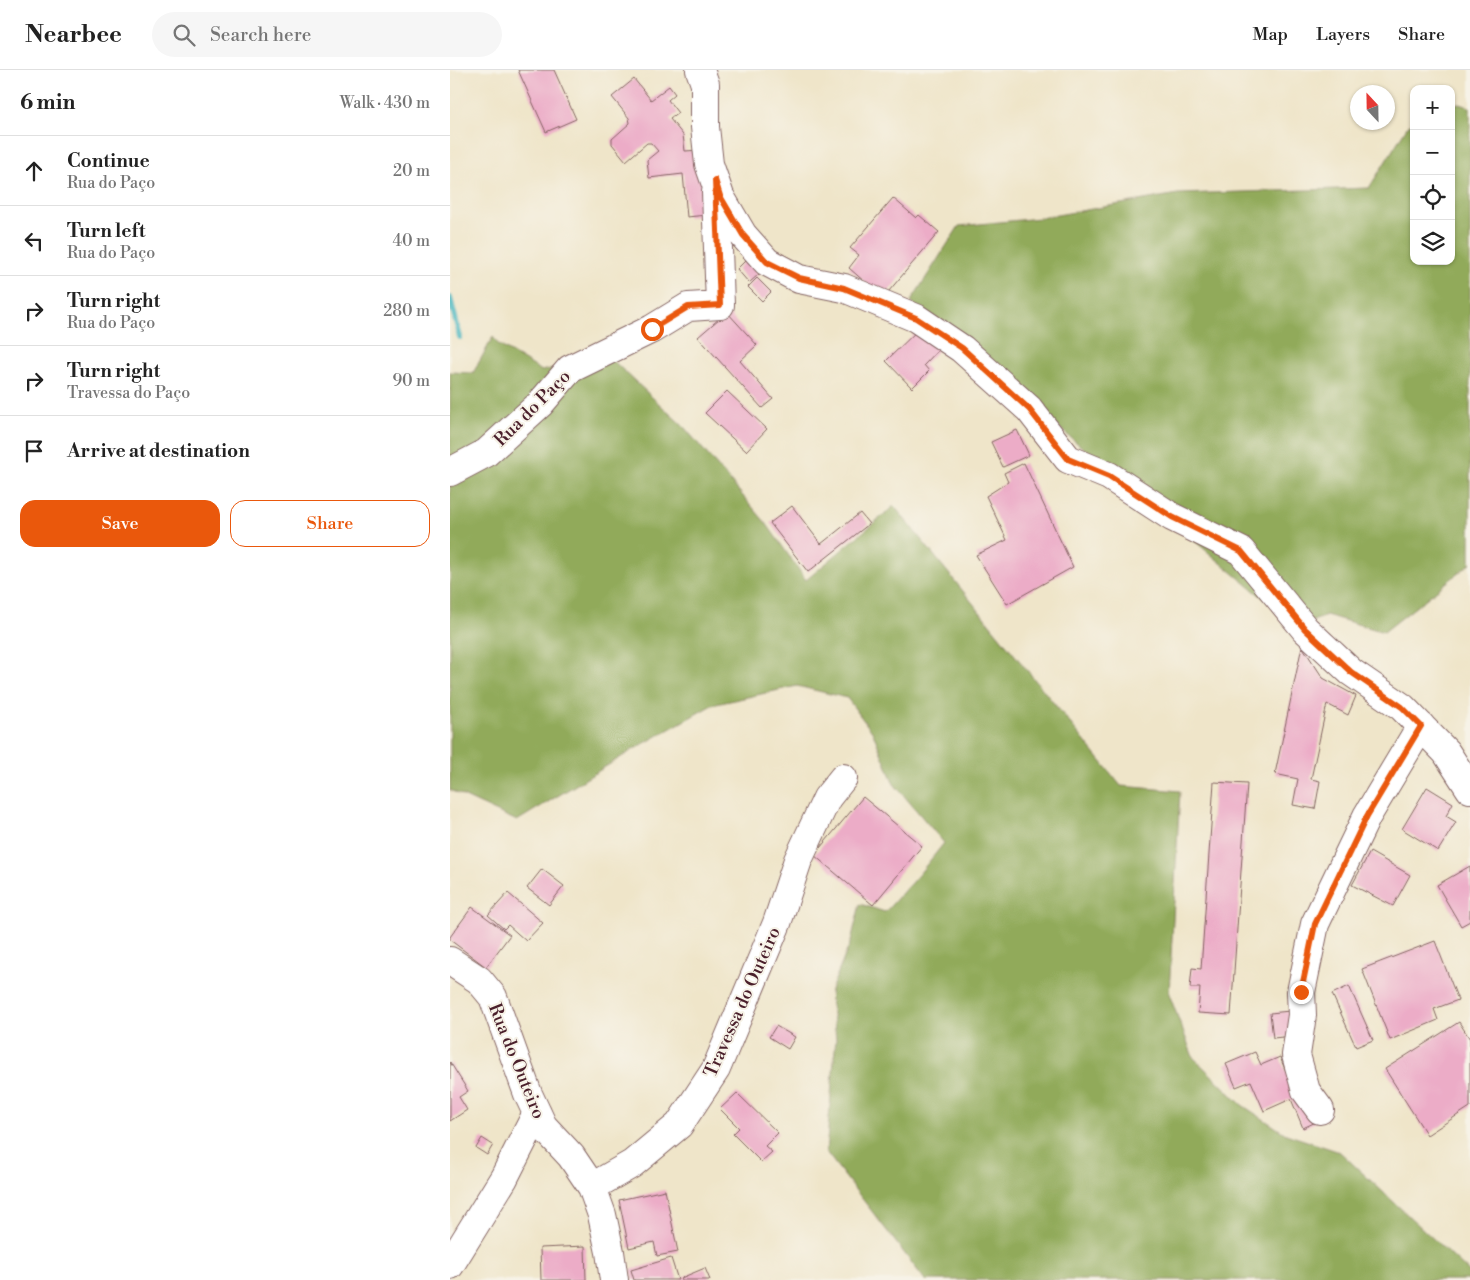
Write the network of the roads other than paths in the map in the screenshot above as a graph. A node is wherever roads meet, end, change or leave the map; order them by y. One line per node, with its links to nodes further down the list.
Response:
1 (700, 70): 2 (street, Rua do Paço)
2 (715, 180): 3 (street, Rua do Paço); 4 (street, Rua do Paço)
3 (450, 472)
4 (1421, 726): 6 (street, Rua do Paço); 8 (street)
5 (842, 778): 10 (street, Travessa do Outeiro)
6 (1470, 789)
7 (450, 961): 9 (street, Rua do Outeiro)
8 (1320, 1110)
9 (537, 1112): 10 (street, Rua do Outeiro); 11 (street)
10 (592, 1187): 12 (street, Rua do Outeiro)
11 (450, 1265)
12 (614, 1280)

